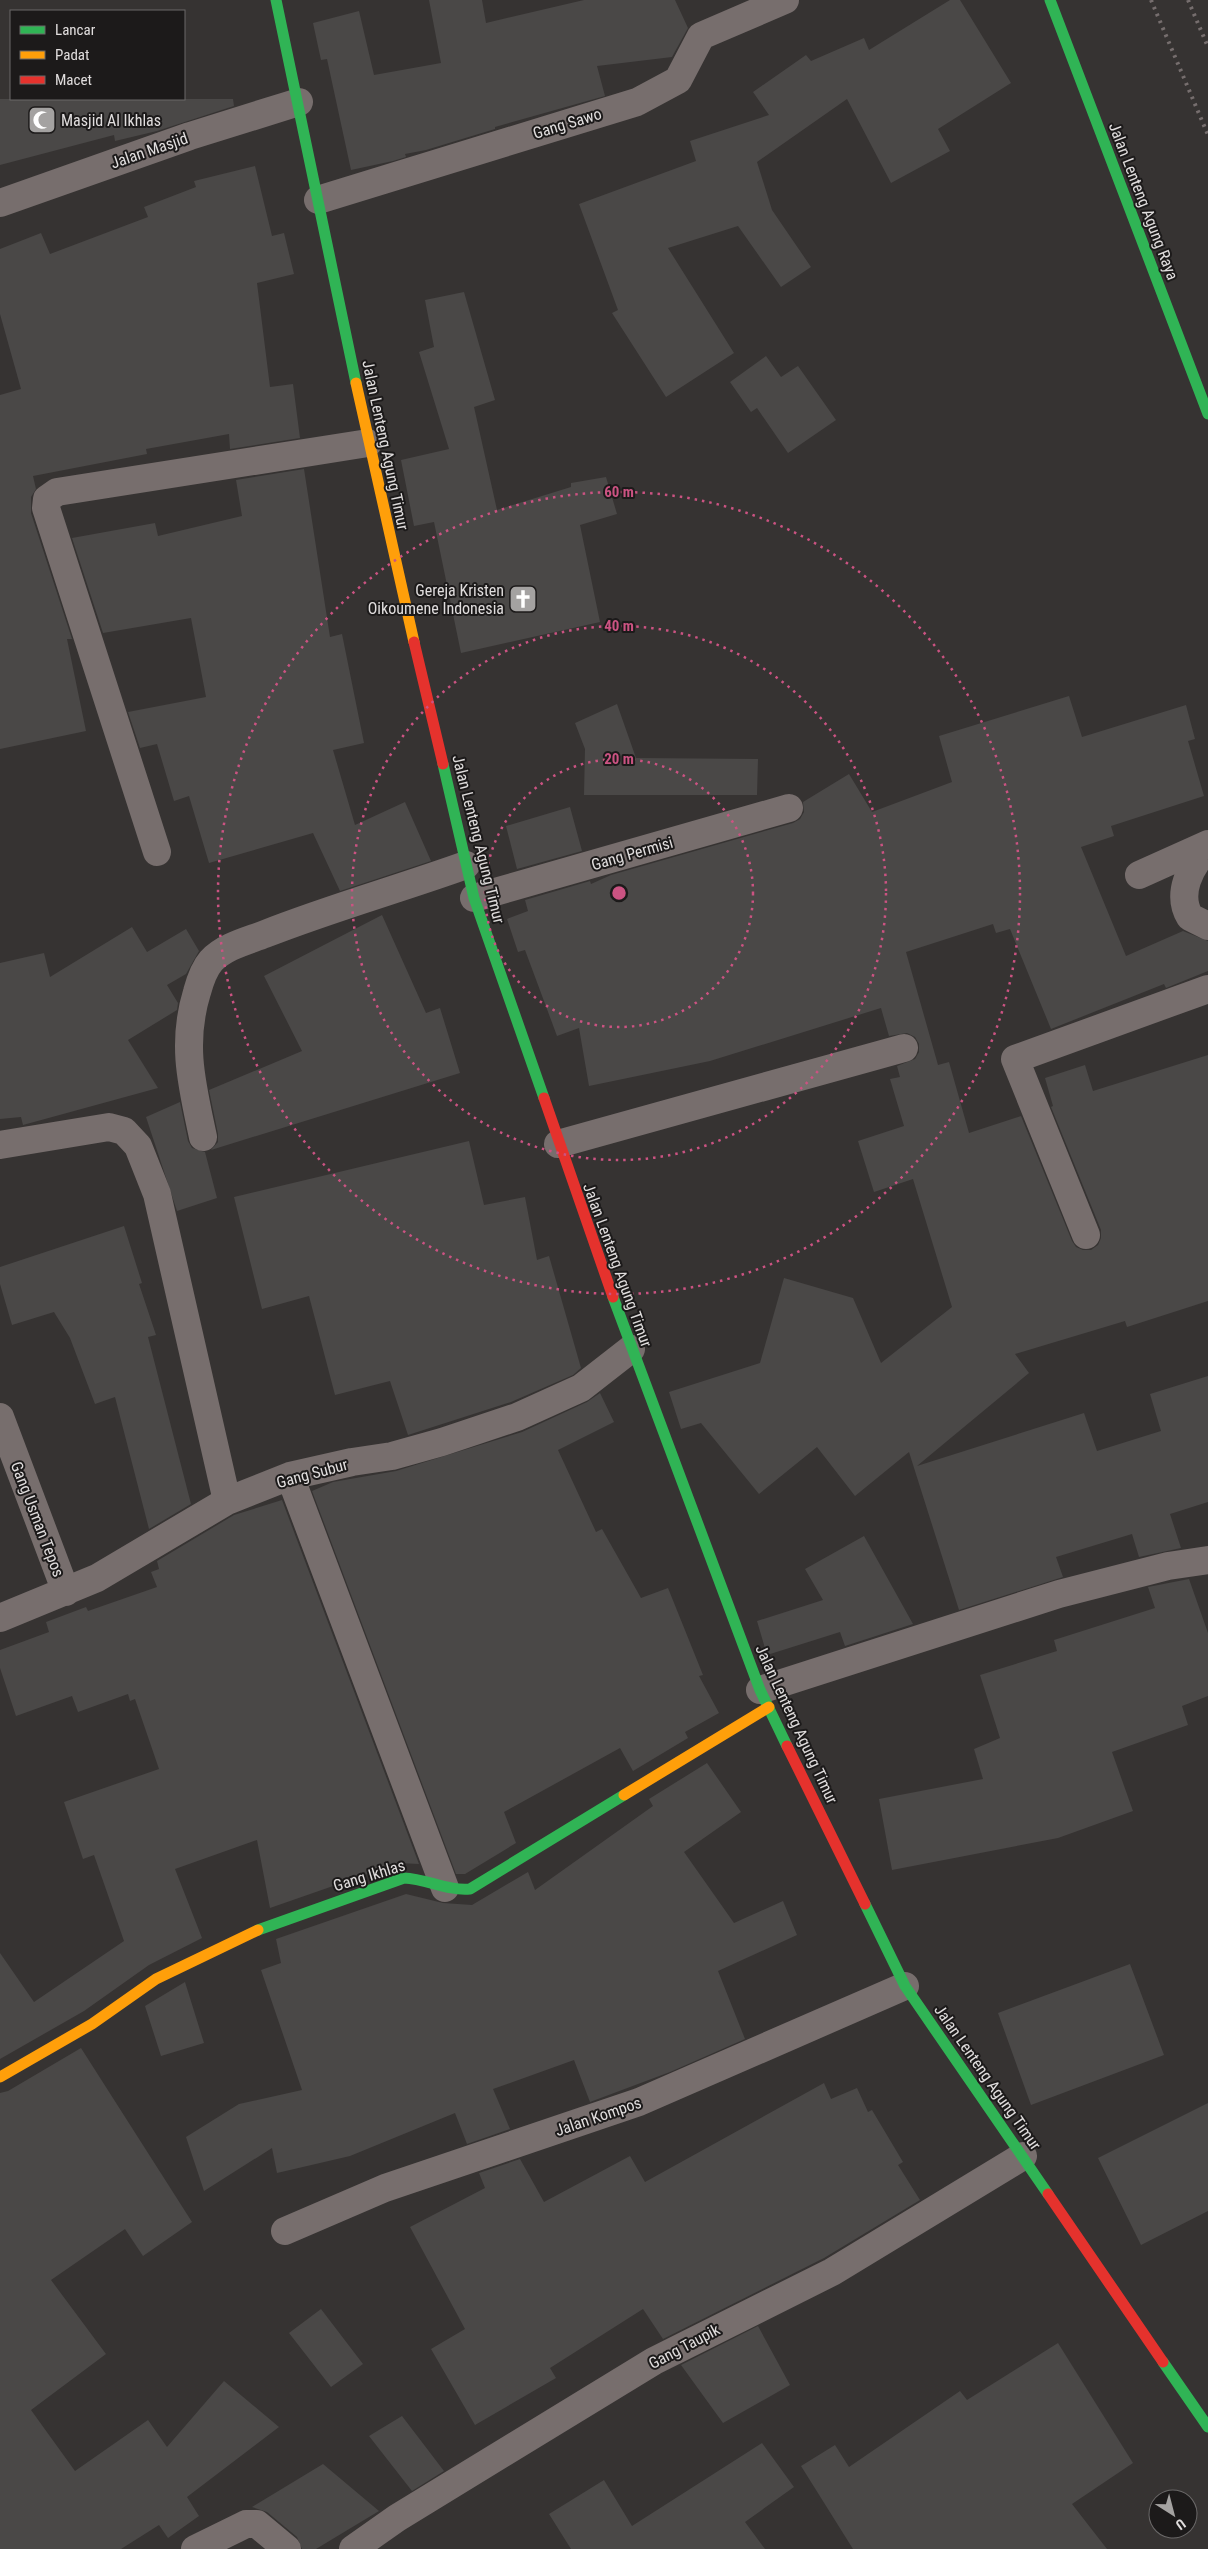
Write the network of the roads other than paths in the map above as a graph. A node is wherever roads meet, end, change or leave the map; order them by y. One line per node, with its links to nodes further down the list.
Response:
1 (276, 0): 4 (main road, Jalan Lenteng Agung Timur)
2 (785, 0): 5 (street, Gang Sawo)
3 (1050, 0): 7 (main road, Jalan Lenteng Agung Raya)
4 (299, 102): 5 (main road, Jalan Lenteng Agung Timur); 6 (street, Jalan Masjid)
5 (318, 200): 8 (main road, Jalan Lenteng Agung Timur)
6 (0, 203)
7 (1208, 414)
8 (368, 443): 12 (street); 13 (main road, Jalan Lenteng Agung Timur)
9 (790, 808): 15 (street, Gang Permisi)
10 (1208, 844): 14 (street)
11 (1208, 848): 16 (street)
12 (157, 852)
13 (466, 865): 15 (main road, Jalan Lenteng Agung Timur); 19 (street)
14 (1139, 875)
15 (474, 898): 20 (main road, Jalan Lenteng Agung Timur)
16 (1208, 926)
17 (1208, 989): 22 (street)
18 (904, 1048): 20 (street)
19 (203, 1137)
20 (558, 1144): 23 (main road, Jalan Lenteng Agung Timur)
21 (0, 1145): 26 (street)
22 (1086, 1235)
23 (630, 1349): 25 (street, Gang Subur); 30 (main road, Jalan Lenteng Agung Timur)
24 (0, 1417): 28 (street, Gang Usman Tepos)
25 (290, 1476): 26 (street, Gang Subur); 31 (street)
26 (227, 1501): 28 (street, Gang Subur)
27 (1208, 1560): 30 (street)
28 (66, 1592): 29 (street, Gang Subur)
29 (0, 1618)
30 (764, 1699): 31 (main road, Gang Ikhlas); 32 (main road, Jalan Lenteng Agung Timur)
31 (445, 1888): 33 (main road, Gang Ikhlas)
32 (905, 1986): 34 (main road, Jalan Lenteng Agung Timur); 35 (street, Jalan Kompos)
33 (0, 2077)
34 (1023, 2156): 36 (main road, Jalan Lenteng Agung Timur); 39 (street, Gang Taupik)
35 (285, 2232)
36 (1208, 2427)
37 (195, 2549): 38 (street)
38 (287, 2549)
39 (353, 2549)

